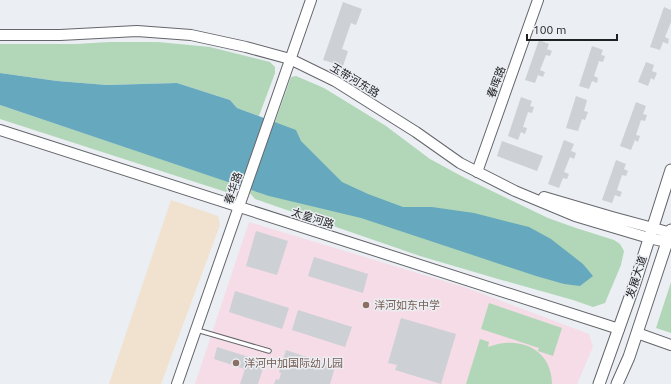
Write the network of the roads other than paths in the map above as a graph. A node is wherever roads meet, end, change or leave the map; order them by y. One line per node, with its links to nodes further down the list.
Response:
1 (311, 0): 5 (street, 春华路)
2 (538, 0): 7 (street, 春晖路)
3 (0, 30): 5 (street, 玉带河东路)
4 (0, 35): 5 (street, 玉带河东路)
5 (291, 56): 7 (street, 玉带河东路); 9 (street, 春华路)
6 (0, 130): 9 (street, 太皇河路)
7 (478, 169): 10 (street, 玉带河东路)
8 (671, 170): 10 (main road, 发展大道)
9 (239, 206): 12 (street, 春华路); 13 (street, 太皇河路)
10 (651, 233): 11 (street, 玉带河东路); 13 (main road, 发展大道)
11 (670, 236): 14 (main road, 发展大道)
12 (196, 330): 17 (lane); 18 (street, 春华路)
13 (619, 330): 19 (main road, 发展大道)
14 (638, 330): 15 (street); 16 (street); 20 (main road, 发展大道)
15 (671, 338)
16 (671, 345)
17 (269, 351)
18 (177, 384)
19 (599, 384)
20 (617, 384)

